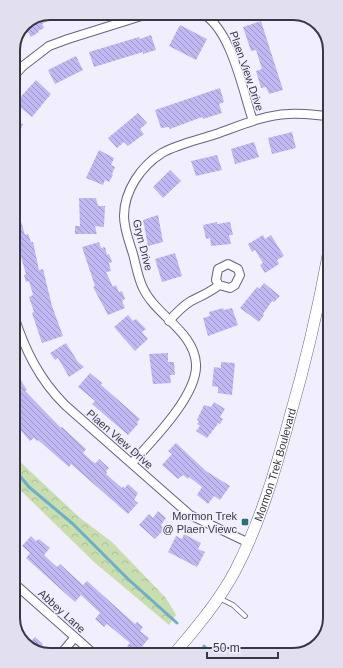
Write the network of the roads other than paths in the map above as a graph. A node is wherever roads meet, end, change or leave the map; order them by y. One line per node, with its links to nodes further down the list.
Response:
1 (129, 20): 3 (street)
2 (212, 20): 5 (street, Plaen View Drive)
3 (20, 69)
4 (323, 116): 5 (street, Gryn Drive)
5 (253, 121): 8 (street, Gryn Drive)
6 (323, 282): 11 (main road, Mormon Trek Boulevard)
7 (219, 285): 8 (street)
8 (169, 321): 10 (street, Gryn Drive)
9 (20, 334): 10 (street, Plaen View Drive)
10 (132, 463): 11 (street, Plaen View Drive)
11 (249, 542): 13 (main road, Mormon Trek Boulevard)
12 (20, 588): 15 (street, Abbey Lane)
13 (218, 598): 14 (lane); 18 (main road, Mormon Trek Boulevard)
14 (245, 616)
15 (75, 637): 16 (street); 17 (street, Abbey Lane)
16 (66, 648)
17 (87, 648)
18 (179, 648)

